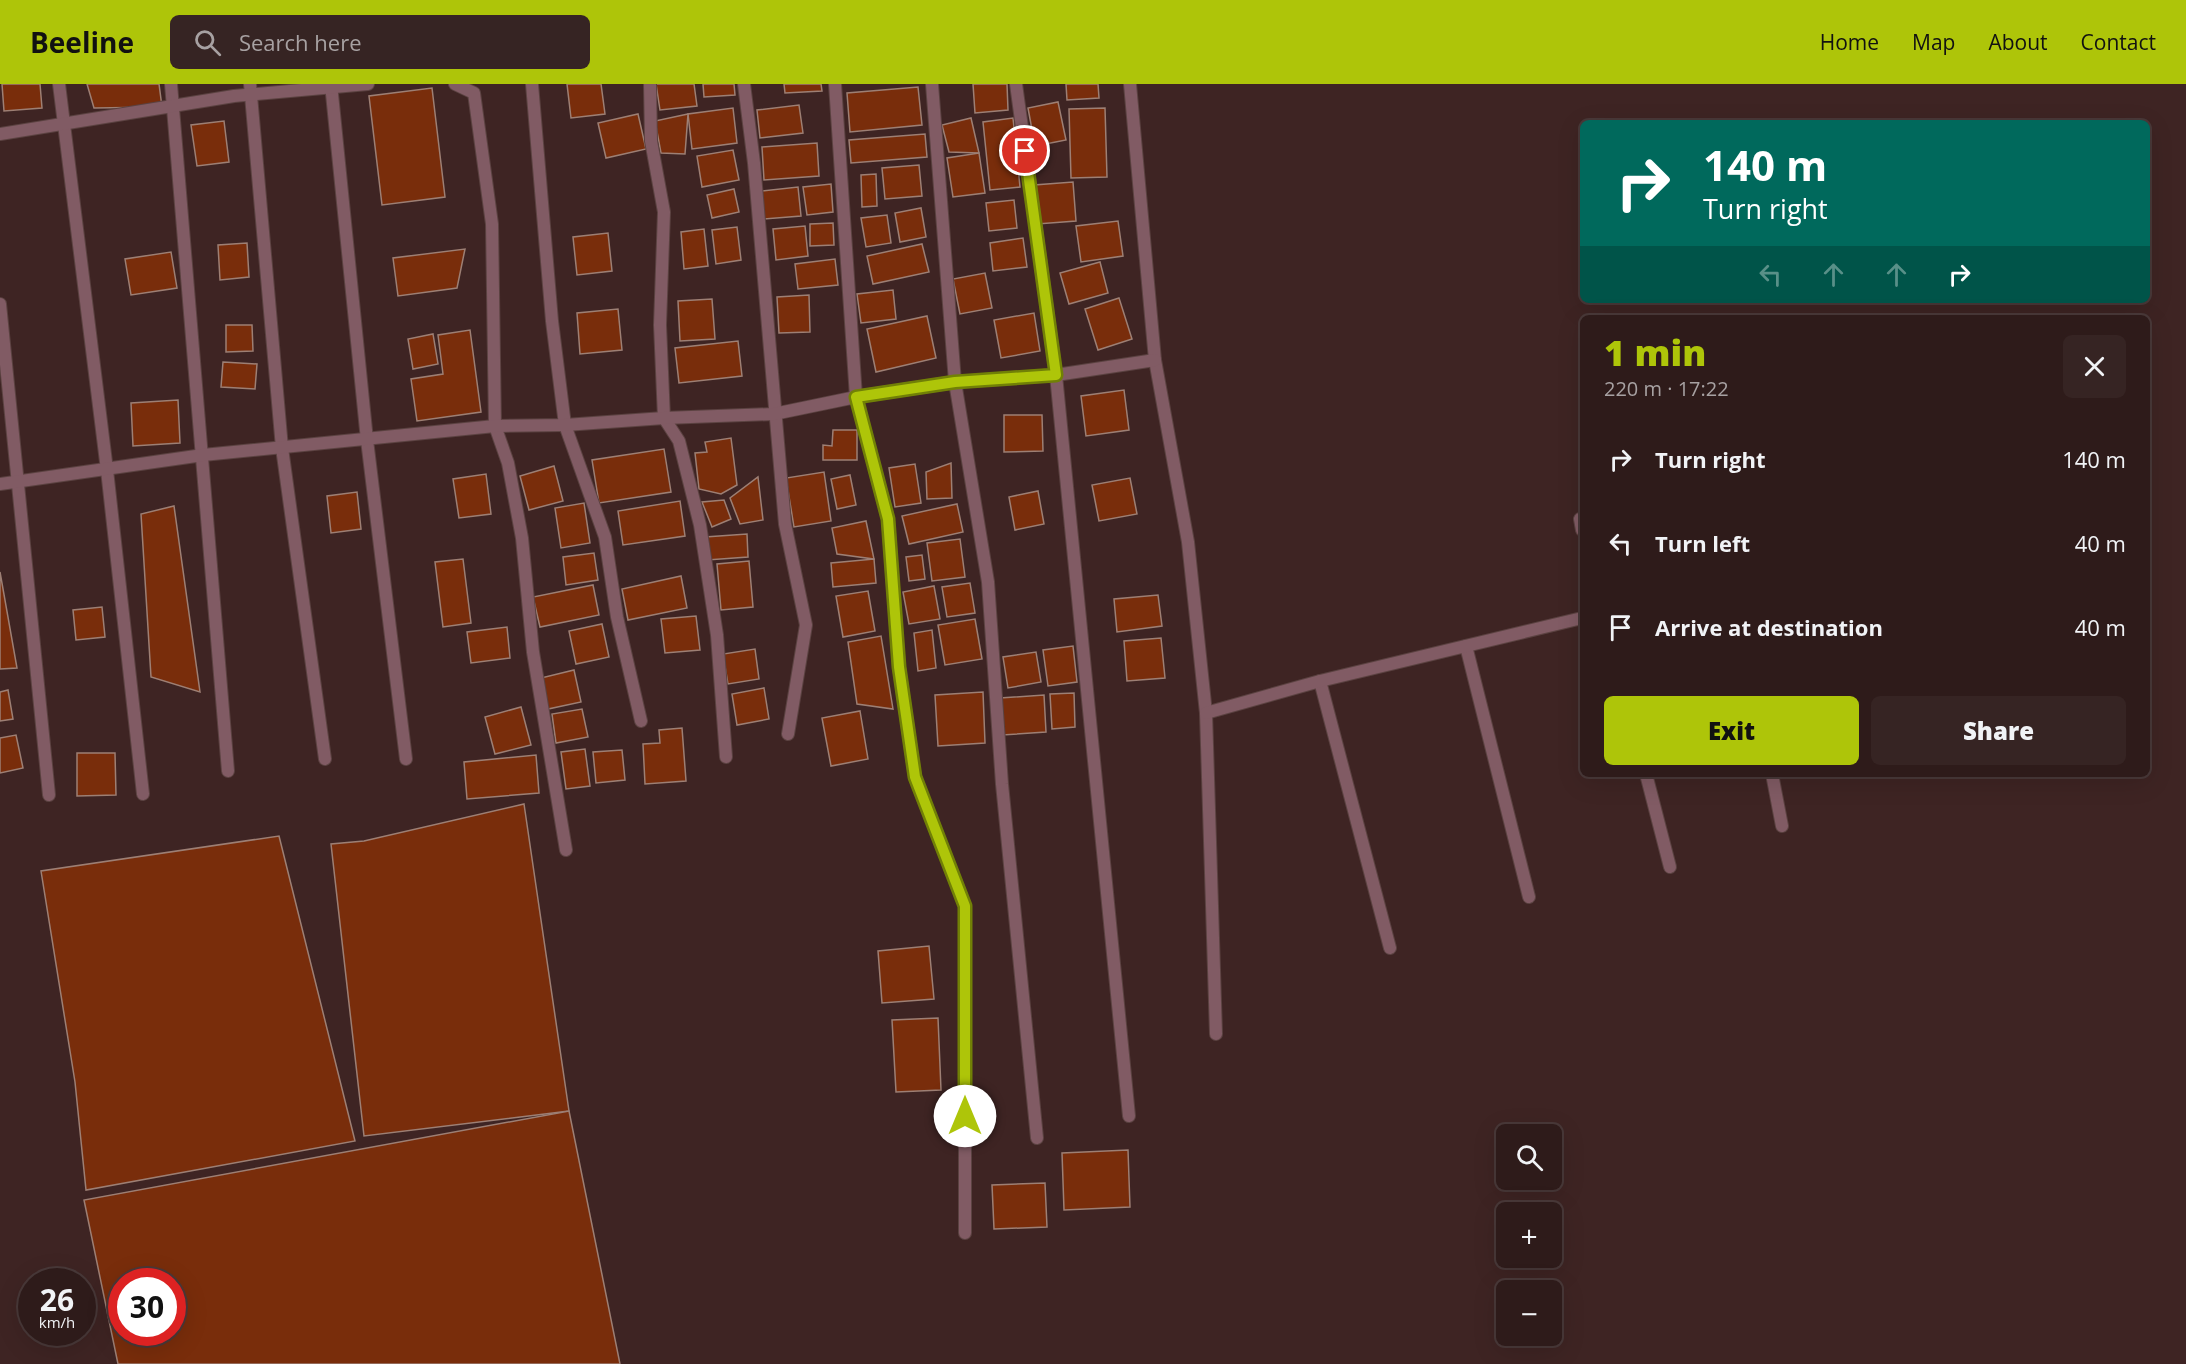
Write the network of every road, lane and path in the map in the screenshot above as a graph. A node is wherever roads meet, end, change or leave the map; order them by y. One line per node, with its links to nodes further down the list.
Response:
1 (59, 84): 15 (street)
2 (171, 84): 14 (street)
3 (368, 84): 12 (street)
4 (455, 84): 25 (street)
5 (532, 84): 24 (street)
6 (650, 84): 23 (street)
7 (744, 84): 22 (street)
8 (835, 84): 21 (street)
9 (932, 84): 20 (street)
10 (1016, 84): 19 (street)
11 (1130, 84): 18 (street)
12 (331, 86): 13 (street); 26 (street)
13 (251, 89): 14 (street); 27 (street)
14 (173, 105): 15 (street); 28 (street)
15 (64, 123): 16 (street); 29 (street)
16 (0, 134)
17 (0, 304): 30 (street)
18 (1155, 360): 19 (street); 35 (street)
19 (1056, 375): 20 (street); 52 (street)
20 (955, 382): 21 (street); 53 (street)
21 (856, 397): 22 (street); 54 (street)
22 (774, 414): 23 (street); 37 (street)
23 (664, 418): 24 (street); 38 (street)
24 (565, 425): 25 (street); 36 (street)
25 (495, 426): 26 (street); 47 (street)
26 (367, 440): 27 (street); 40 (street)
27 (282, 448): 28 (street); 39 (street)
28 (203, 455): 29 (street); 41 (street)
29 (107, 470): 30 (street); 44 (street)
30 (19, 482): 31 (street); 45 (street)
31 (0, 484)
32 (1580, 618): 33 (street)
33 (1466, 646): 34 (street); 49 (street)
34 (1320, 681): 35 (street); 50 (street)
35 (1206, 713): 51 (street)
36 (641, 722)
37 (788, 734)
38 (726, 757)
39 (325, 759)
40 (406, 759)
41 (228, 771)
42 (1647, 777): 48 (street)
43 (1773, 777): 46 (street)
44 (143, 794)
45 (50, 795)
46 (1782, 826)
47 (566, 850)
48 (1670, 867)
49 (1529, 897)
50 (1390, 948)
51 (1216, 1034)
52 (1129, 1116)
53 (1037, 1138)
54 (965, 1233)

